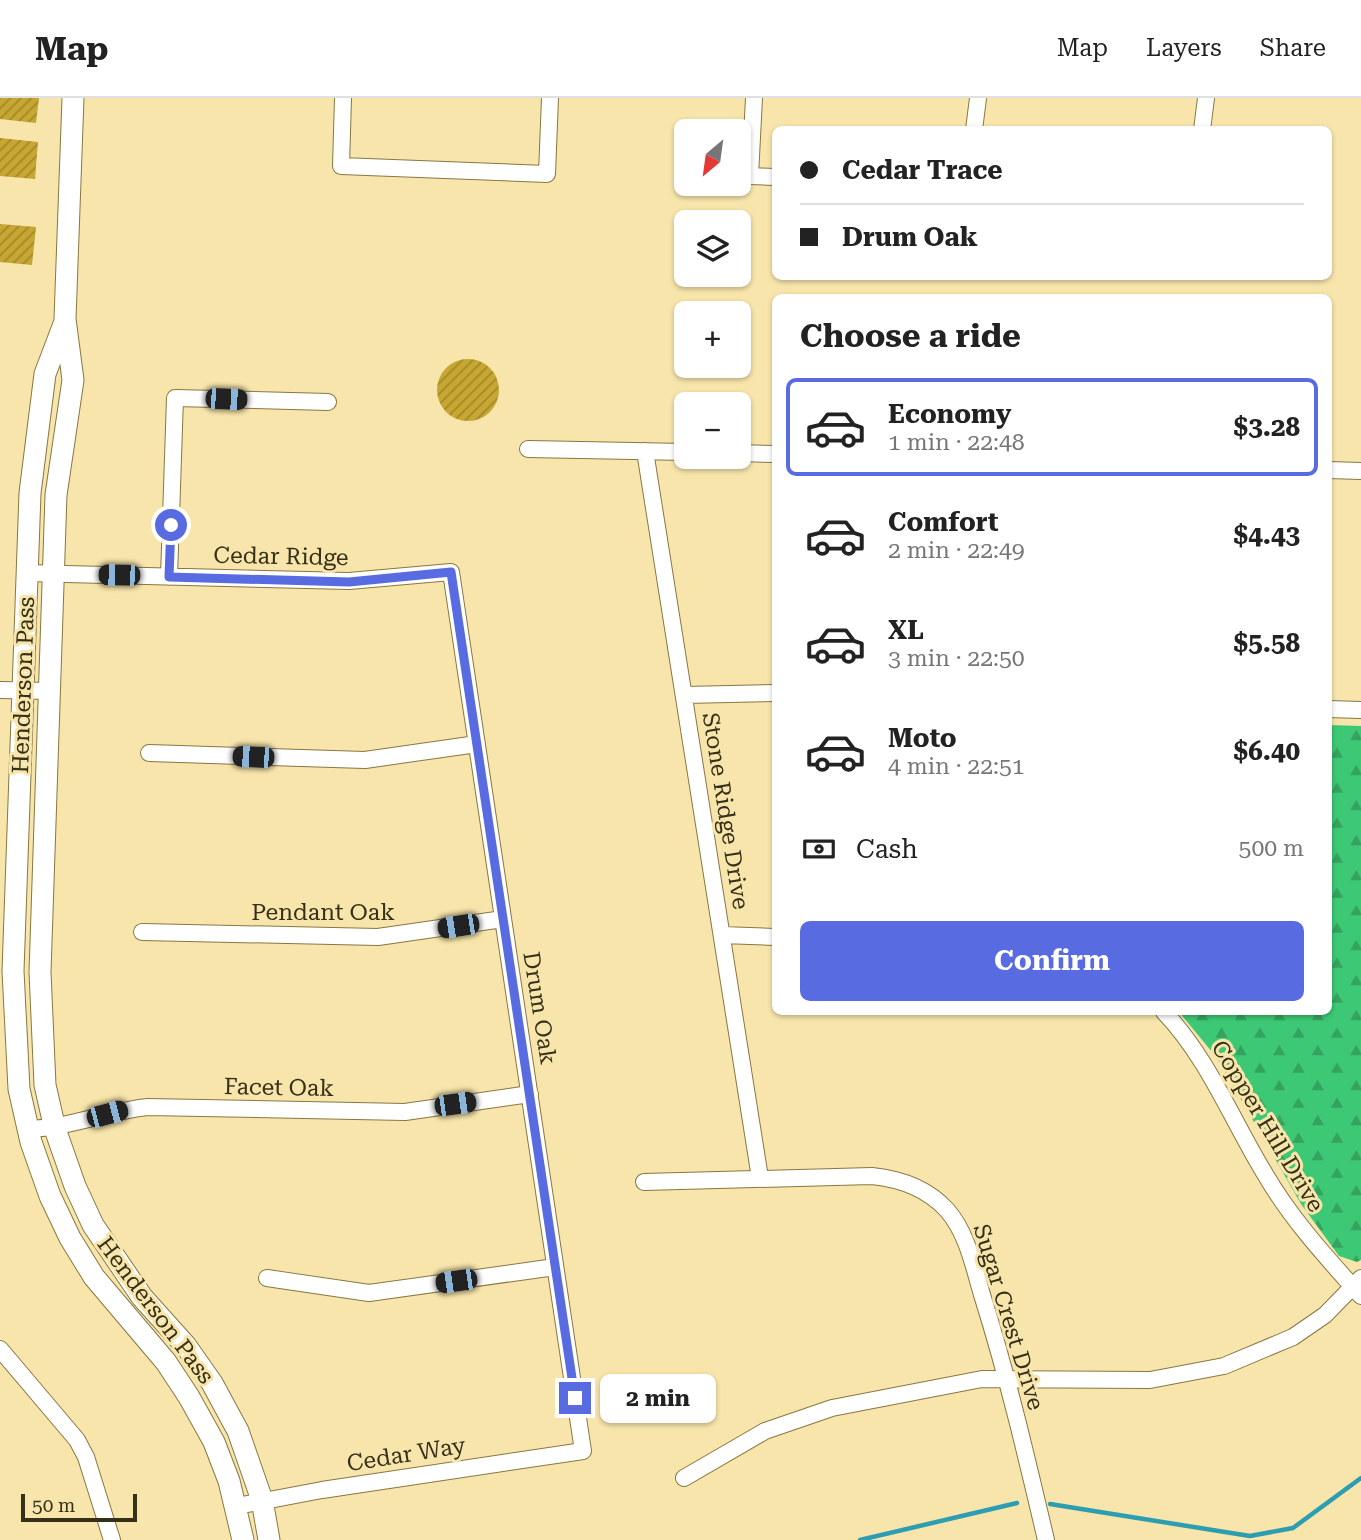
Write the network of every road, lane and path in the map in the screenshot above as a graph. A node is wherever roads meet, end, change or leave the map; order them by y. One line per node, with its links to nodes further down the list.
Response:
1 (73, 98): 10 (street, Henderson Pass)
2 (343, 98): 3 (street)
3 (550, 98)
4 (754, 98): 9 (street)
5 (978, 98): 7 (street)
6 (1206, 98): 8 (street)
7 (974, 126)
8 (1202, 126)
9 (772, 177)
10 (65, 319): 20 (street, Henderson Pass); 21 (street, Henderson Pass)
11 (328, 402): 22 (street)
12 (528, 449): 13 (street)
13 (645, 451): 14 (street); 27 (street, Stone Ridge Drive)
14 (674, 452)
15 (751, 453): 16 (street)
16 (772, 454)
17 (1332, 470): 18 (street)
18 (1361, 471)
19 (451, 572): 22 (street, Cedar Ridge); 30 (street, Drum Oak)
20 (26, 573): 21 (street, Cedar Ridge); 24 (street, Henderson Pass)
21 (52, 574): 22 (street, Cedar Ridge); 25 (street, Henderson Pass)
22 (169, 577)
23 (0, 690): 24 (street)
24 (24, 690): 25 (street); 38 (street, Henderson Pass)
25 (50, 691): 39 (street, Henderson Pass)
26 (772, 693): 27 (street)
27 (684, 695): 34 (street, Stone Ridge Drive)
28 (1332, 709): 29 (street)
29 (1361, 710)
30 (477, 744): 31 (street); 32 (street, Drum Oak)
31 (149, 753)
32 (503, 919): 33 (street, Pendant Oak); 37 (street, Drum Oak)
33 (142, 932)
34 (722, 935): 35 (street); 40 (street, Stone Ridge Drive)
35 (772, 937)
36 (1166, 1015): 44 (street, Copper Hill Drive)
37 (530, 1094): 39 (street, Facet Oak); 42 (street, Drum Oak)
38 (29, 1129): 39 (street, Facet Oak); 50 (street, Henderson Pass)
39 (55, 1129): 49 (street, Henderson Pass)
40 (760, 1178): 41 (street, Sugar Crest Drive); 46 (street, Sugar Crest Drive)
41 (644, 1182)
42 (555, 1267): 43 (street); 47 (street, Drum Oak)
43 (267, 1278)
44 (1358, 1286): 46 (street)
45 (0, 1349): 51 (street)
46 (1008, 1378): 48 (street); 54 (street, Sugar Crest Drive)
47 (583, 1451): 49 (street, Cedar Way)
48 (684, 1478)
49 (262, 1500): 50 (street, Cedar Way); 53 (street, Henderson Pass)
50 (237, 1506): 52 (street, Henderson Pass)
51 (112, 1540)
52 (243, 1540)
53 (269, 1540)
54 (1046, 1540)

